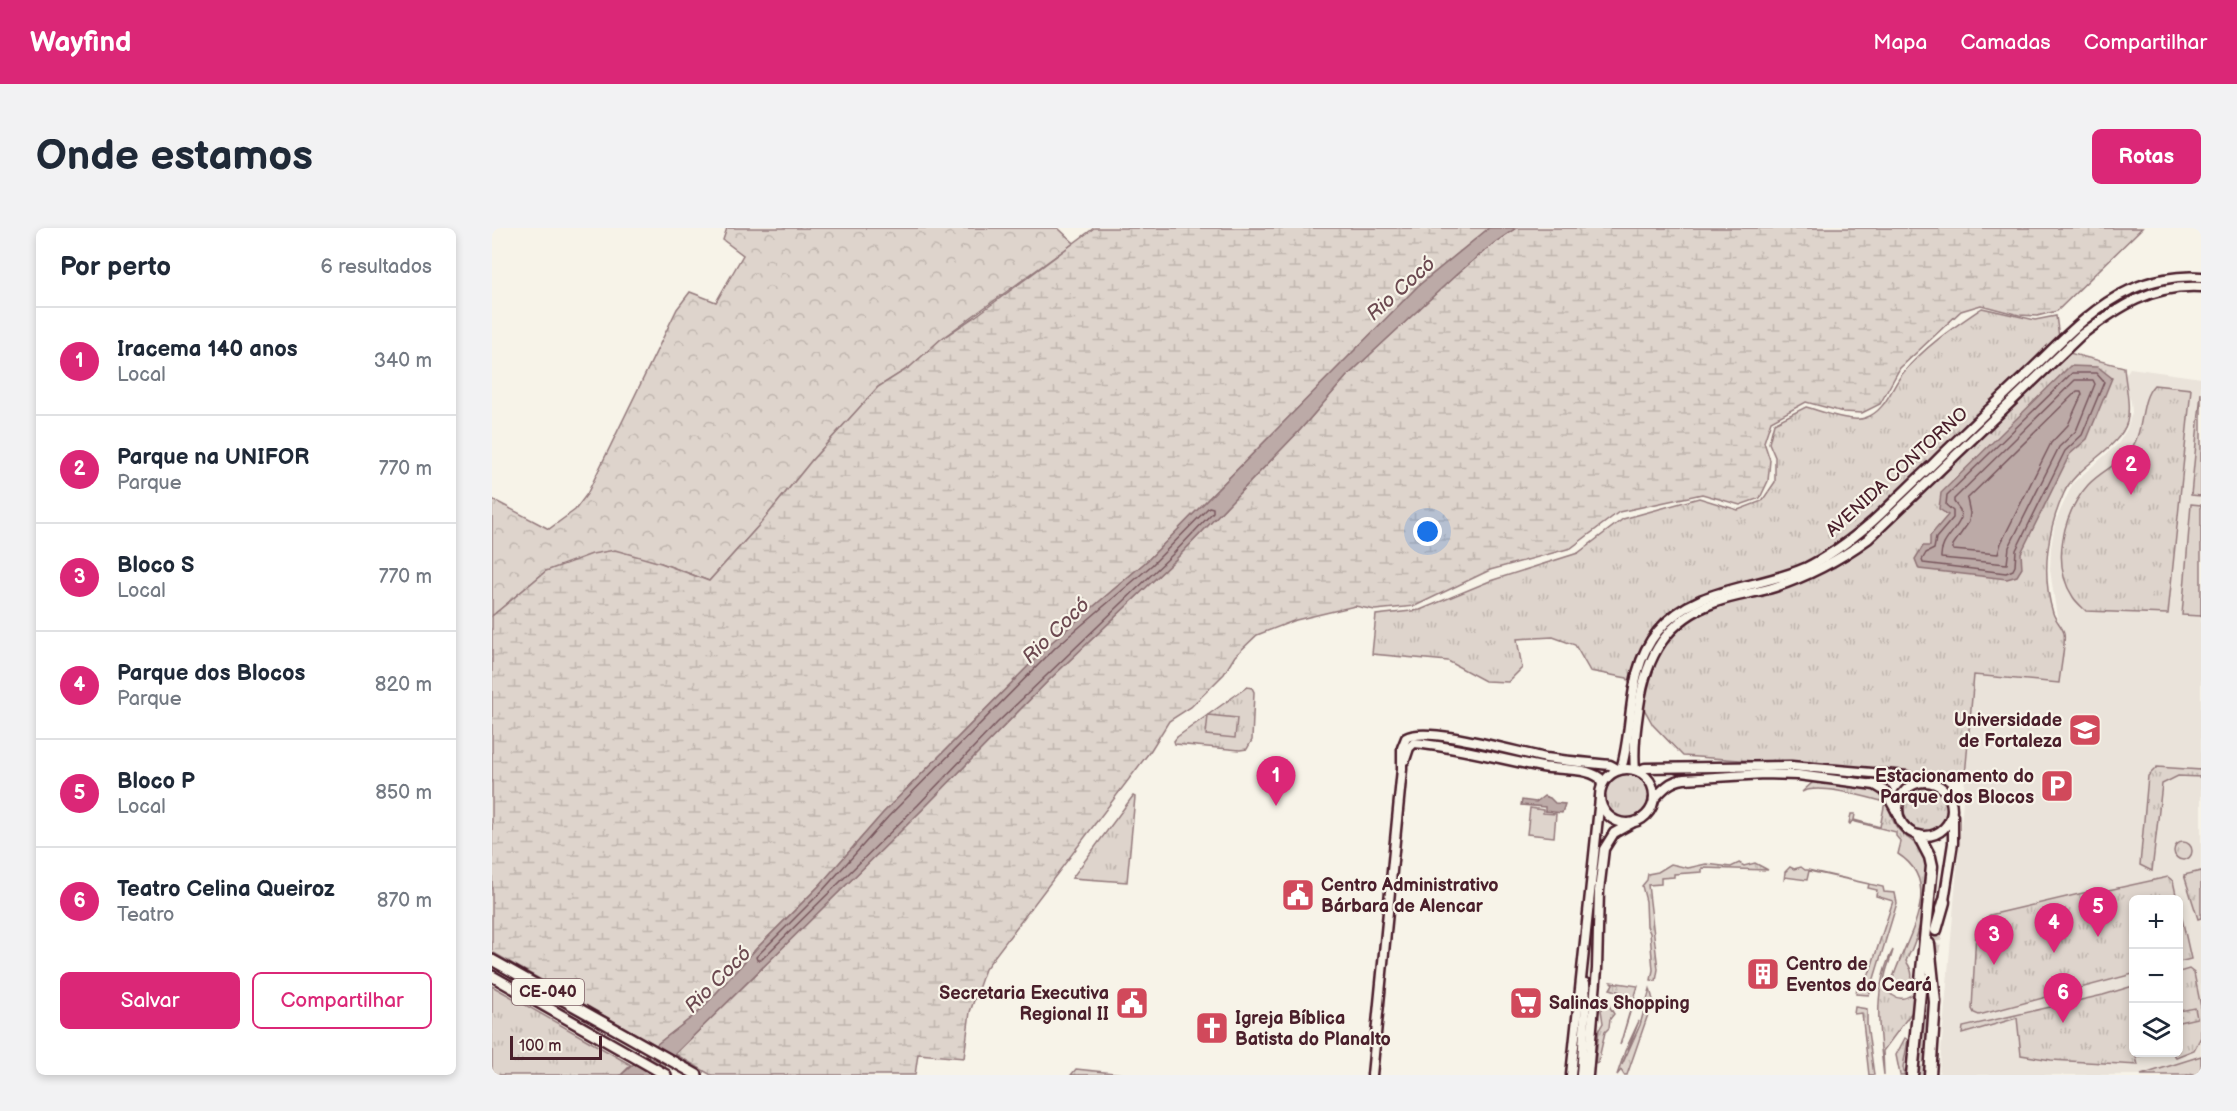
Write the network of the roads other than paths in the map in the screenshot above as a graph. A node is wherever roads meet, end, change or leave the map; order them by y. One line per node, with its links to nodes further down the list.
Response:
1 (2201, 277): 7 (street, AVENIDA CONTORNO)
2 (2201, 287): 8 (street, AVENIDA CONTORNO)
3 (1488, 745): 4 (street); 5 (street); 6 (street)
4 (1486, 754): 5 (street); 6 (street)
5 (1571, 766): 7 (street); 10 (street)
6 (1402, 769): 25 (street)
7 (1620, 770): 8 (street); 10 (street)
8 (1637, 771): 9 (street); 12 (street)
9 (1923, 782): 13 (street); 14 (street)
10 (1602, 785): 11 (street)
11 (1600, 798): 15 (street); 21 (street)
12 (1654, 799): 14 (street); 15 (street)
13 (1952, 813): 16 (street); 18 (street)
14 (1898, 814): 16 (street)
15 (1632, 823): 28 (street)
16 (1919, 836): 17 (highway)
17 (1929, 902): 29 (highway); 30 (highway)
18 (1944, 902): 19 (highway)
19 (1938, 930)
20 (492, 960): 24 (main road, CE-040)
21 (1582, 964): 26 (street); 27 (street)
22 (492, 976): 23 (main road, CE-040)
23 (666, 1075)
24 (697, 1075)
25 (1372, 1075)
26 (1571, 1075)
27 (1581, 1075)
28 (1588, 1075)
29 (1911, 1075)
30 (1930, 1075)

